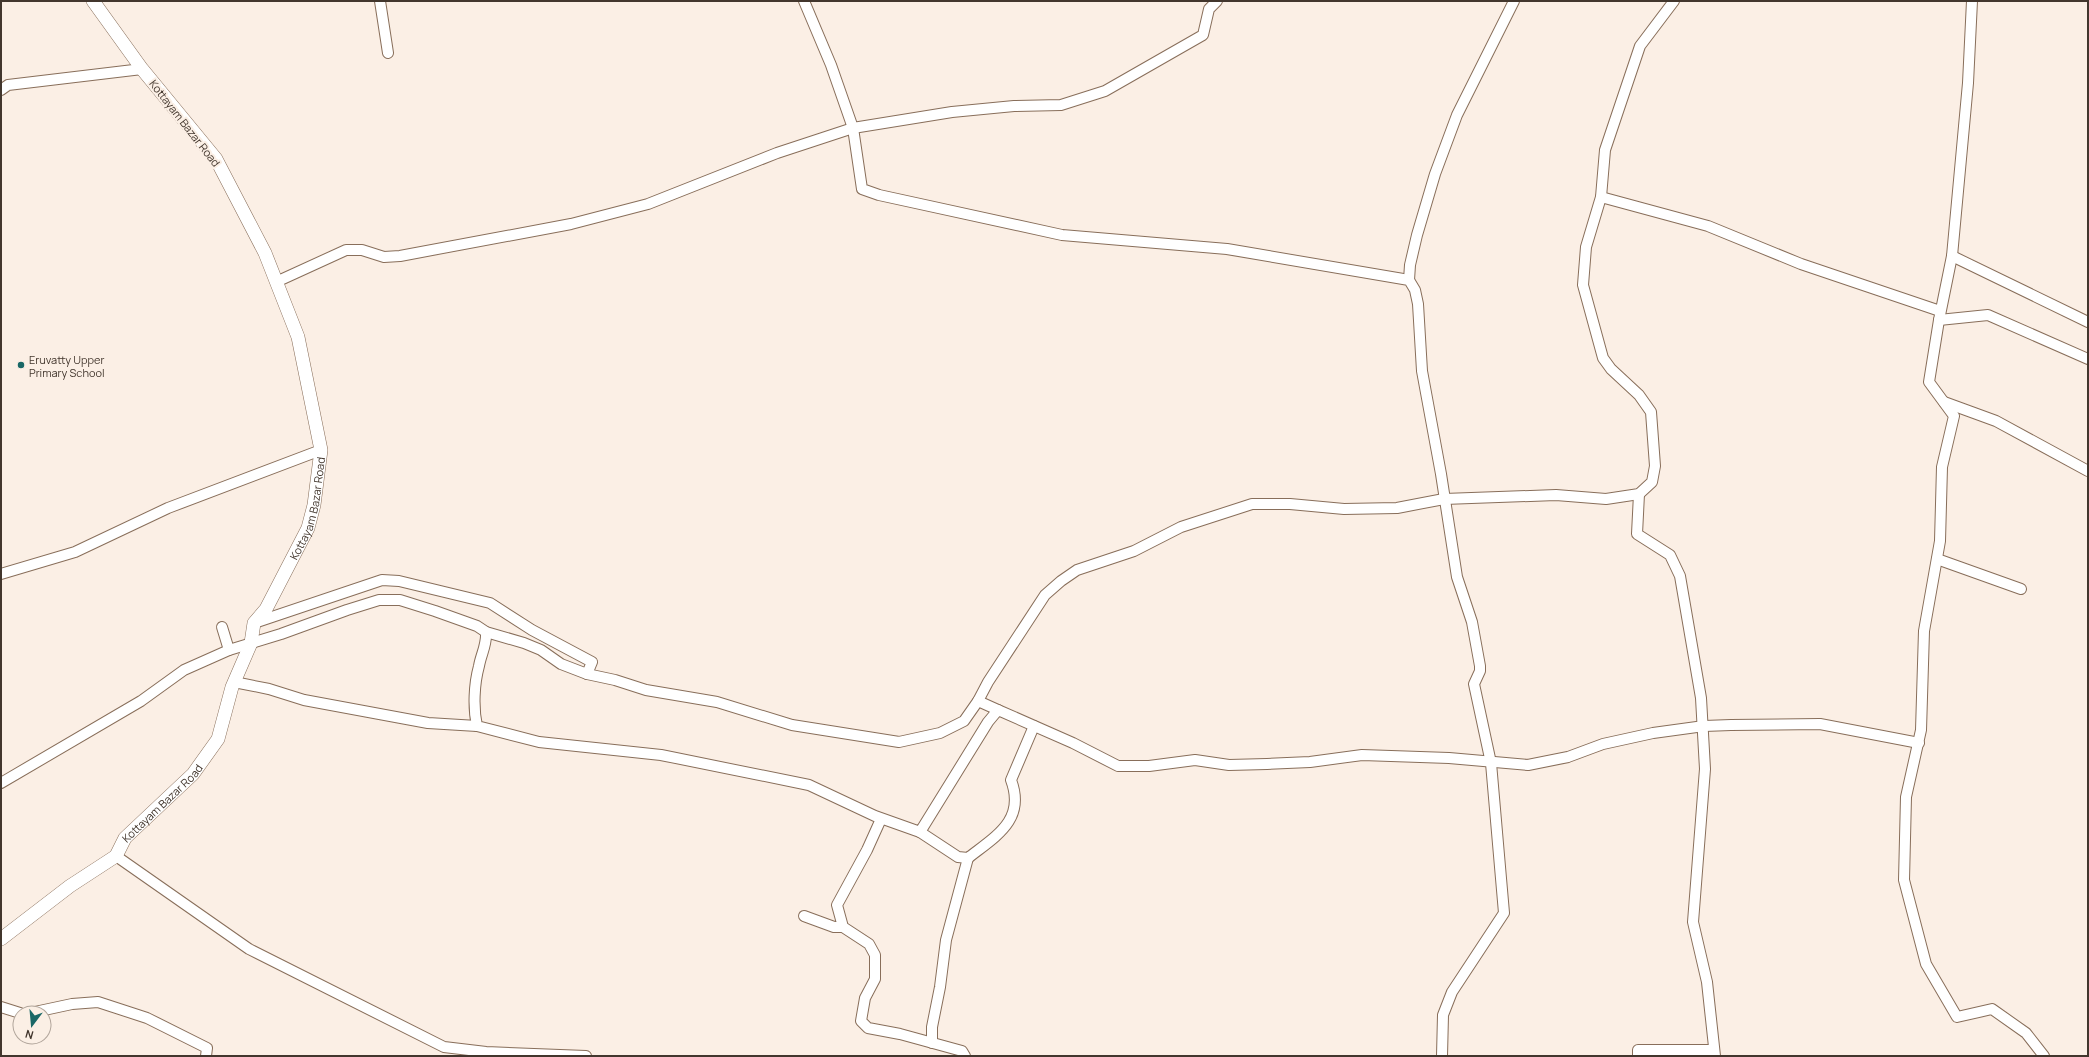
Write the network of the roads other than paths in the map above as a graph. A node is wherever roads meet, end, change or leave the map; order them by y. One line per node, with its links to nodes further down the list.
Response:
1 (94, 1): 9 (main road, Kottayam Bazar Road)
2 (380, 1): 8 (street)
3 (804, 1): 11 (street)
4 (1217, 1): 11 (street)
5 (1514, 1): 14 (street)
6 (1674, 1): 12 (street)
7 (1972, 1): 13 (street)
8 (388, 53)
9 (142, 69): 10 (street); 15 (main road, Kottayam Bazar Road)
10 (1, 90)
11 (853, 128): 14 (street); 15 (street)
12 (1601, 197): 16 (street); 22 (street)
13 (1952, 256): 16 (street); 17 (street)
14 (1409, 280): 23 (street)
15 (276, 282): 20 (main road, Kottayam Bazar Road)
16 (1940, 316): 18 (street); 19 (street)
17 (2088, 322)
18 (2088, 359)
19 (1944, 402): 21 (street); 24 (street)
20 (322, 450): 25 (street); 27 (main road, Kottayam Bazar Road)
21 (2088, 471)
22 (1639, 494): 23 (street); 38 (street)
23 (1444, 499): 34 (street); 40 (street)
24 (1937, 558): 26 (street); 39 (street)
25 (1, 574)
26 (2021, 589)
27 (254, 623): 30 (main road, Kottayam Bazar Road); 32 (street)
28 (222, 627): 31 (street)
29 (486, 632): 30 (street); 32 (street); 36 (street)
30 (251, 641): 31 (street); 33 (main road, Kottayam Bazar Road)
31 (229, 650): 41 (street)
32 (587, 674): 34 (street)
33 (234, 682): 36 (street); 44 (main road, Kottayam Bazar Road)
34 (978, 701): 35 (street)
35 (998, 710): 37 (street); 43 (street)
36 (477, 726): 42 (street)
37 (1034, 726): 40 (street); 45 (street)
38 (1704, 726): 39 (street); 40 (street); 53 (street)
39 (1919, 743): 59 (street)
40 (1491, 763): 57 (street)
41 (1, 783)
42 (881, 819): 43 (street); 47 (street)
43 (920, 832): 45 (street)
44 (116, 856): 48 (main road); 55 (street)
45 (968, 858): 52 (street)
46 (804, 916): 47 (street)
47 (843, 927): 52 (street)
48 (1, 939)
49 (1, 1007): 51 (street)
50 (52, 1008): 54 (street)
51 (12, 1010)
52 (932, 1043): 56 (street)
53 (1714, 1053): 58 (street)
54 (206, 1056)
55 (586, 1056)
56 (965, 1056)
57 (1442, 1056)
58 (1638, 1056)
59 (2044, 1056)

